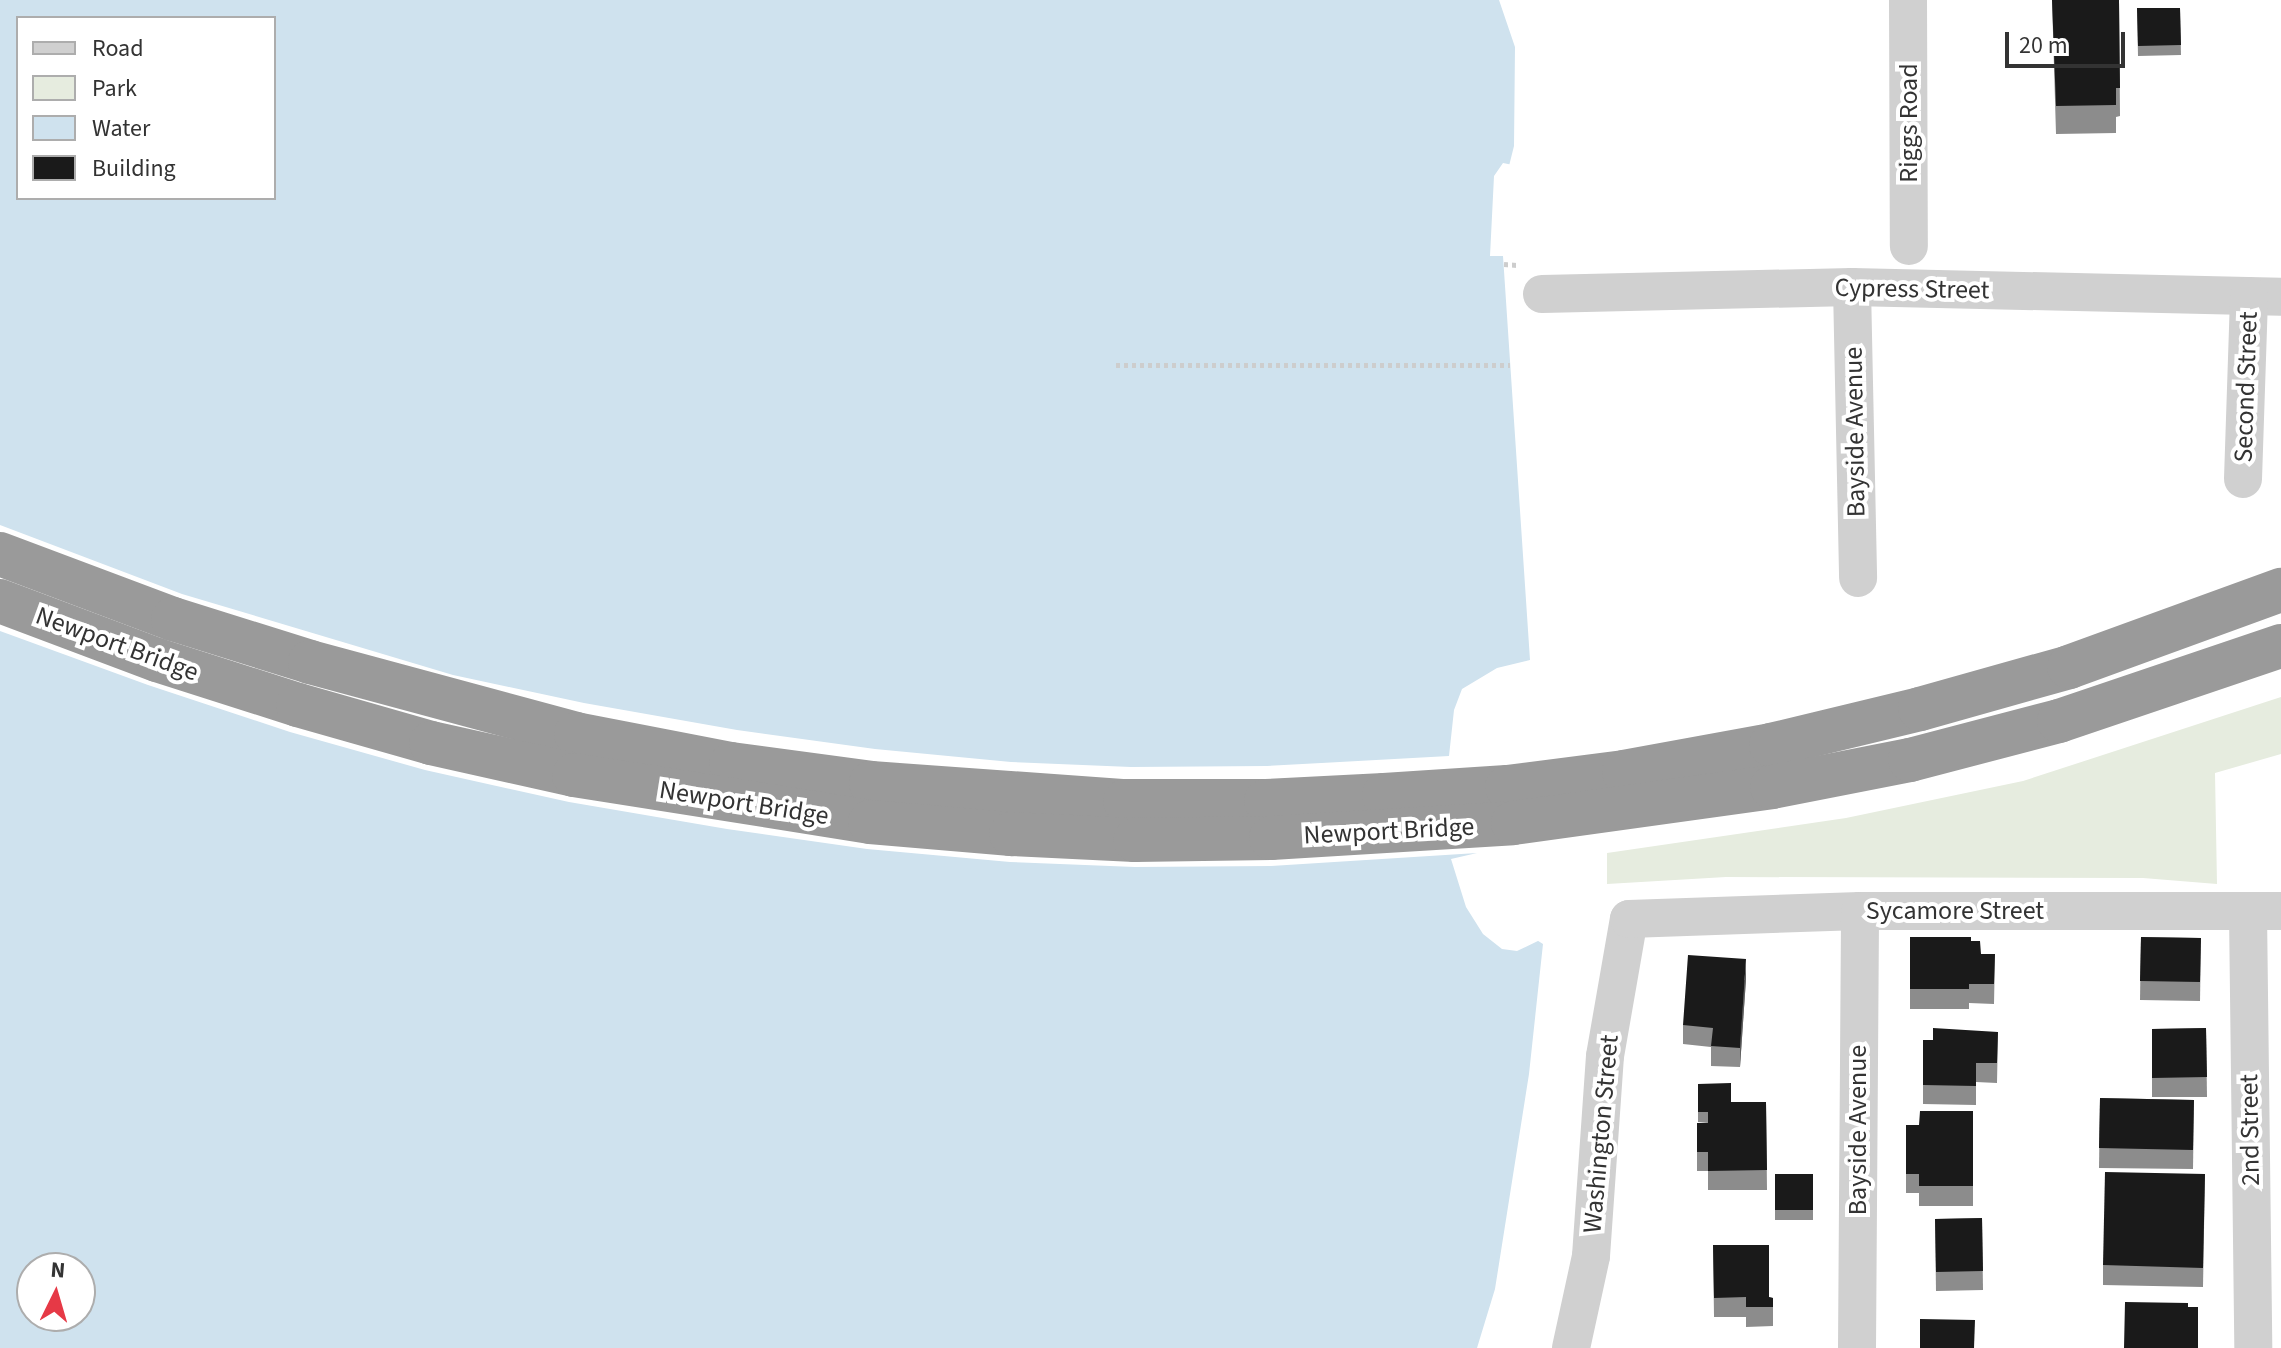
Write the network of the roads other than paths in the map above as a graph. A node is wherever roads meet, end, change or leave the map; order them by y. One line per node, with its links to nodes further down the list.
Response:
1 (1908, 0): 2 (street, Riggs Road)
2 (1909, 246)
3 (1852, 287): 4 (street, Cypress Street); 5 (street, Cypress Street); 8 (street, Bayside Avenue)
4 (1542, 294)
5 (2265, 296): 6 (street, Second Street)
6 (2243, 479)
7 (0, 554): 12 (highway, Newport Bridge)
8 (1858, 578)
9 (2281, 590): 12 (highway)
10 (0, 601): 12 (highway, Newport Bridge)
11 (2281, 646): 12 (highway)
12 (1510, 805)
13 (1860, 911): 14 (street, Sycamore Street); 15 (street, Sycamore Street); 17 (street, Bayside Avenue)
14 (2264, 912): 18 (street, 2nd Street)
15 (1629, 919): 16 (street, Washington Street)
16 (1571, 1348)
17 (1857, 1348)
18 (2253, 1348)

